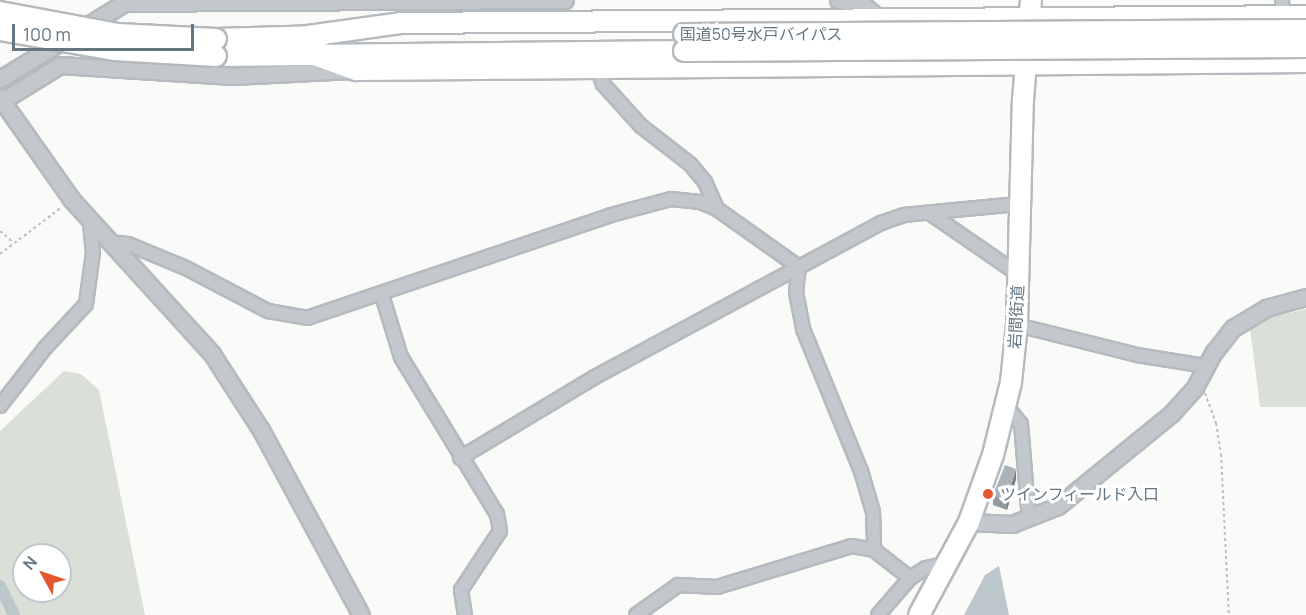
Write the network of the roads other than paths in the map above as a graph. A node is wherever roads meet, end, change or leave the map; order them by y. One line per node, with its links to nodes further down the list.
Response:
1 (565, 0): 20 (street)
2 (838, 0): 7 (street)
3 (1031, 0): 8 (main road, 岩間街道)
4 (1283, 8): 6 (main road); 8 (main road)
5 (0, 12): 13 (main road, bridge)
6 (1306, 16)
7 (880, 19): 8 (main road); 11 (main road)
8 (1029, 20): 16 (main road, 岩間街道)
9 (0, 30): 13 (main road, bridge)
10 (1306, 30): 12 (main road, 国道50号水戸バイパス, bridge)
11 (308, 36): 12 (main road, 国道50号水戸バイパス); 13 (main road, 国道50号水戸バイパス)
12 (684, 43): 14 (main road, 国道50号水戸バイパス, bridge); 15 (main road, 国道50号水戸バイパス)
13 (216, 47): 15 (main road, 国道50号水戸バイパス)
14 (1306, 47)
15 (315, 55): 19 (main road)
16 (1025, 62): 17 (main road); 18 (main road); 22 (main road, 岩間街道)
17 (1306, 62)
18 (597, 67): 19 (main road); 23 (street)
19 (356, 70): 21 (street)
20 (0, 80)
21 (1, 100): 25 (street)
22 (1019, 204): 24 (street); 28 (main road, 岩間街道)
23 (717, 209): 27 (street); 29 (street)
24 (931, 214): 27 (street); 28 (street)
25 (90, 221): 26 (street); 33 (street)
26 (109, 242): 29 (street); 41 (street)
27 (799, 267): 35 (street); 38 (street)
28 (1018, 274): 31 (main road, 岩間街道)
29 (382, 295): 35 (street)
30 (1306, 297): 32 (street)
31 (1017, 325): 32 (street); 34 (main road, 岩間街道)
32 (1206, 366): 36 (street)
33 (0, 406)
34 (1006, 407): 36 (street); 37 (main road, 岩間街道)
35 (460, 458): 42 (street)
36 (1029, 519): 37 (street)
37 (969, 522): 39 (main road, 岩間街道)
38 (874, 550): 40 (street); 43 (street)
39 (948, 563): 40 (street); 45 (main road, 岩間街道)
40 (910, 578): 44 (street)
41 (361, 615)
42 (465, 615)
43 (636, 615)
44 (878, 615)
45 (919, 615)

